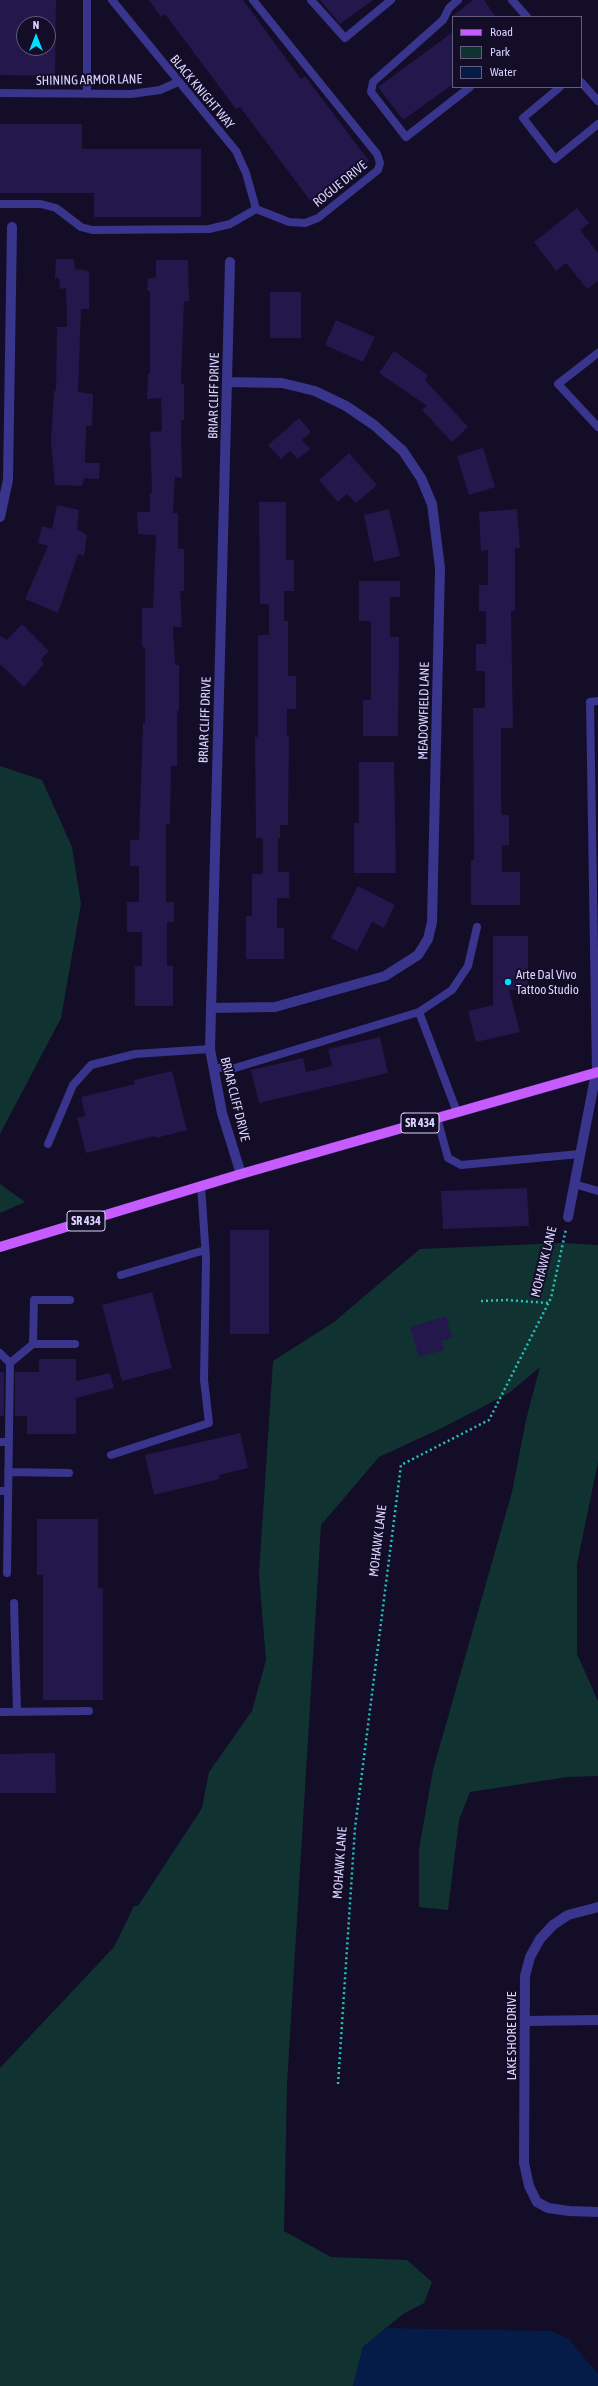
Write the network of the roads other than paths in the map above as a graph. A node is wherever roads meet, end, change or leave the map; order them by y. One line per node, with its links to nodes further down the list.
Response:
1 (87, 0): 14 (lane)
2 (112, 0): 9 (lane, BLACK KNIGHT WAY)
3 (253, 0): 18 (lane, ROGUE DRIVE)
4 (311, 0): 5 (lane)
5 (390, 0)
6 (458, 0): 11 (lane)
7 (512, 0): 8 (lane)
8 (526, 16)
9 (178, 82): 14 (lane, SHINING ARMOR LANE); 18 (lane, BLACK KNIGHT WAY)
10 (582, 83): 15 (lane)
11 (469, 88)
12 (559, 88): 16 (lane)
13 (0, 93): 14 (lane, SHINING ARMOR LANE)
14 (87, 94)
15 (598, 100)
16 (598, 124)
17 (0, 204): 18 (lane)
18 (256, 209)
19 (12, 227): 24 (street)
20 (230, 262): 22 (street, BRIAR CLIFF DRIVE)
21 (598, 353): 23 (lane)
22 (227, 382): 28 (street, BRIAR CLIFF DRIVE); 28 (street, MEADOWFIELD LANE)
23 (598, 428)
24 (0, 517)
25 (594, 702): 26 (lane)
26 (595, 752): 32 (lane)
27 (477, 927): 29 (lane)
28 (211, 1008): 30 (street, BRIAR CLIFF DRIVE)
29 (419, 1012): 31 (lane); 33 (lane)
30 (210, 1049): 31 (street, BRIAR CLIFF DRIVE); 35 (lane)
31 (213, 1068): 37 (street, BRIAR CLIFF DRIVE)
32 (597, 1072): 33 (main road, SR 434); 36 (street, MOHAWK LANE)
33 (457, 1112): 34 (main road, SR 434)
34 (437, 1118): 36 (lane); 37 (main road, SR 434)
35 (48, 1144)
36 (580, 1154): 38 (street, MOHAWK LANE)
37 (241, 1174): 39 (main road, SR 434)
38 (574, 1184): 40 (lane); 41 (street, MOHAWK LANE)
39 (201, 1186): 42 (main road, SR 434); 43 (lane)
40 (598, 1191)
41 (568, 1217)
42 (0, 1247)
43 (205, 1250): 44 (lane); 52 (lane)
44 (121, 1275)
45 (70, 1300): 46 (lane)
46 (34, 1344): 47 (lane); 49 (lane)
47 (75, 1344)
48 (0, 1353): 49 (lane)
49 (10, 1363): 51 (lane)
50 (0, 1442): 51 (lane)
51 (9, 1442): 53 (lane)
52 (111, 1455)
53 (8, 1472): 54 (lane); 55 (lane)
54 (69, 1473)
55 (4, 1491): 56 (lane)
56 (7, 1573)
57 (14, 1603): 60 (lane)
58 (89, 1711): 60 (lane)
59 (0, 1712): 60 (lane)
60 (17, 1712)
61 (598, 1907): 63 (street, LAKE SHORE DRIVE)
62 (598, 2020): 63 (street)
63 (525, 2021): 64 (street, LAKE SHORE DRIVE)
64 (598, 2212)

